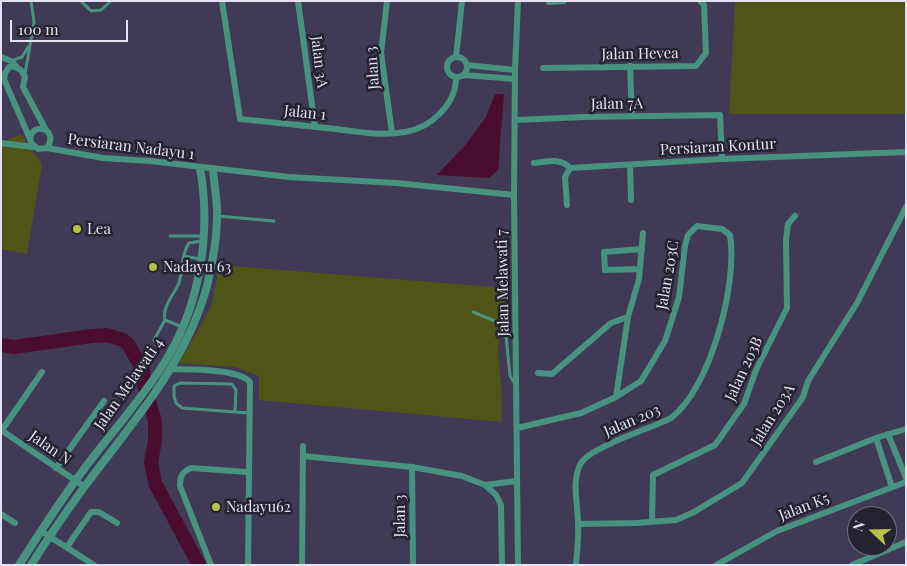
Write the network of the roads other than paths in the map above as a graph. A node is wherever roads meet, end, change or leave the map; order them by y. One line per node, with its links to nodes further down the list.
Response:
1 (31, 1): 12 (lane)
2 (80, 1): 3 (lane)
3 (112, 1)
4 (222, 1): 30 (street, Jalan 1)
5 (298, 1): 30 (street, Jalan 3A)
6 (387, 1): 32 (street, Jalan 3)
7 (462, 1): 14 (street)
8 (518, 1): 20 (street, Jalan Melawati 7)
9 (564, 1): 11 (street)
10 (700, 1): 17 (street, Jalan Hevea)
11 (549, 2)
12 (32, 38): 15 (lane); 22 (lane)
13 (1, 57): 15 (street)
14 (456, 57): 16 (street); 23 (street)
15 (10, 61): 18 (street)
16 (467, 66): 20 (street); 23 (street)
17 (630, 66): 19 (street, Jalan Hevea); 28 (street)
18 (18, 68): 22 (street); 25 (street)
19 (543, 68)
20 (515, 70): 24 (street, Jalan Melawati 7)
21 (1, 71): 25 (street)
22 (25, 74): 26 (street)
23 (460, 76): 24 (street); 32 (street, Jalan 1)
24 (515, 79): 29 (street, Jalan Melawati 7)
25 (4, 80): 27 (street)
26 (23, 87): 27 (street); 31 (street)
27 (10, 91): 33 (street)
28 (632, 116): 29 (street, Jalan 7A); 38 (street, Jalan 7A)
29 (515, 120): 44 (street, Jalan Melawati 7)
30 (315, 127): 32 (street, Jalan 1)
31 (46, 130): 33 (street); 36 (street)
32 (392, 133)
33 (30, 139): 35 (street)
34 (1, 143): 35 (street)
35 (33, 147): 36 (street)
36 (47, 148): 41 (street, Persiaran Nadayu 1)
37 (906, 152): 38 (street, Persiaran Kontur)
38 (722, 158): 40 (street, Persiaran Kontur)
39 (534, 163): 42 (street, Persiaran Kontur)
40 (630, 164): 42 (street, Persiaran Kontur); 45 (street)
41 (200, 168): 43 (street, Persiaran Nadayu 1); 54 (street, Jalan Melawati 4)
42 (570, 168): 46 (street)
43 (213, 169): 44 (street, Persiaran Nadayu 1); 48 (street, Jalan Melawati 4)
44 (514, 195): 67 (street, Jalan Melawati 7)
45 (631, 200)
46 (567, 205)
47 (906, 206): 90 (street, Jalan 203A)
48 (217, 216): 50 (lane); 64 (street, Jalan Melawati 4)
49 (795, 216): 90 (street, Jalan 203B)
50 (274, 221)
51 (708, 227): 68 (street, Jalan 203C); 93 (street, Jalan 203)
52 (642, 233): 55 (street)
53 (170, 236): 54 (lane)
54 (203, 239): 56 (lane); 57 (street, Jalan Melawati 4)
55 (642, 249): 58 (street); 58 (street)
56 (184, 256): 57 (lane); 61 (lane)
57 (201, 259): 62 (street, Jalan Melawati 4)
58 (639, 269): 60 (street)
59 (474, 312): 67 (lane)
60 (628, 316): 66 (street); 68 (street)
61 (165, 320): 62 (lane); 63 (lane)
62 (183, 327): 84 (street, Jalan Melawati 4)
63 (154, 340)
64 (171, 369): 71 (street); 87 (street, Jalan Melawati 4)
65 (42, 372): 74 (street)
66 (538, 373)
67 (517, 387): 72 (street, Jalan Melawati 7)
68 (616, 398): 72 (street, Jalan 203C)
69 (104, 401): 81 (street)
70 (235, 411): 70 (lane); 71 (lane)
71 (249, 413): 82 (street)
72 (517, 428): 85 (street, Jalan Melawati 7)
73 (906, 428): 75 (street)
74 (2, 430): 81 (street, Jalan N)
75 (888, 434): 76 (street); 83 (street)
76 (876, 438): 79 (street); 88 (street)
77 (303, 446): 78 (street)
78 (303, 456): 80 (street); 104 (street)
79 (816, 462)
80 (412, 467): 86 (street); 105 (street, Jalan 3)
81 (56, 468): 84 (street, Jalan N)
82 (247, 472): 102 (street); 103 (street)
83 (906, 480): 88 (street, Jalan K5)
84 (75, 481): 87 (street, Jalan N); 94 (street, Jalan Melawati 4)
85 (516, 481): 86 (street); 107 (street, Jalan Melawati 7)
86 (485, 485): 106 (street)
87 (85, 487): 95 (street, Jalan Melawati 4)
88 (892, 487): 109 (street, Jalan K5)
89 (1, 514): 91 (street)
90 (652, 522): 93 (street, Jalan 203A)
91 (14, 523)
92 (117, 523): 97 (street)
93 (578, 524): 108 (street, Jalan 203)
94 (41, 531): 95 (street); 99 (street, Jalan Melawati 4)
95 (49, 537): 97 (street); 100 (street, Jalan Melawati 4)
96 (906, 542): 110 (street)
97 (67, 547): 98 (street)
98 (86, 563): 101 (street)
99 (19, 565)
100 (31, 565)
101 (94, 565)
102 (211, 565)
103 (248, 565)
104 (302, 565)
105 (413, 565)
106 (502, 565)
107 (518, 565)
108 (576, 565)
109 (716, 565)
110 (852, 565)

